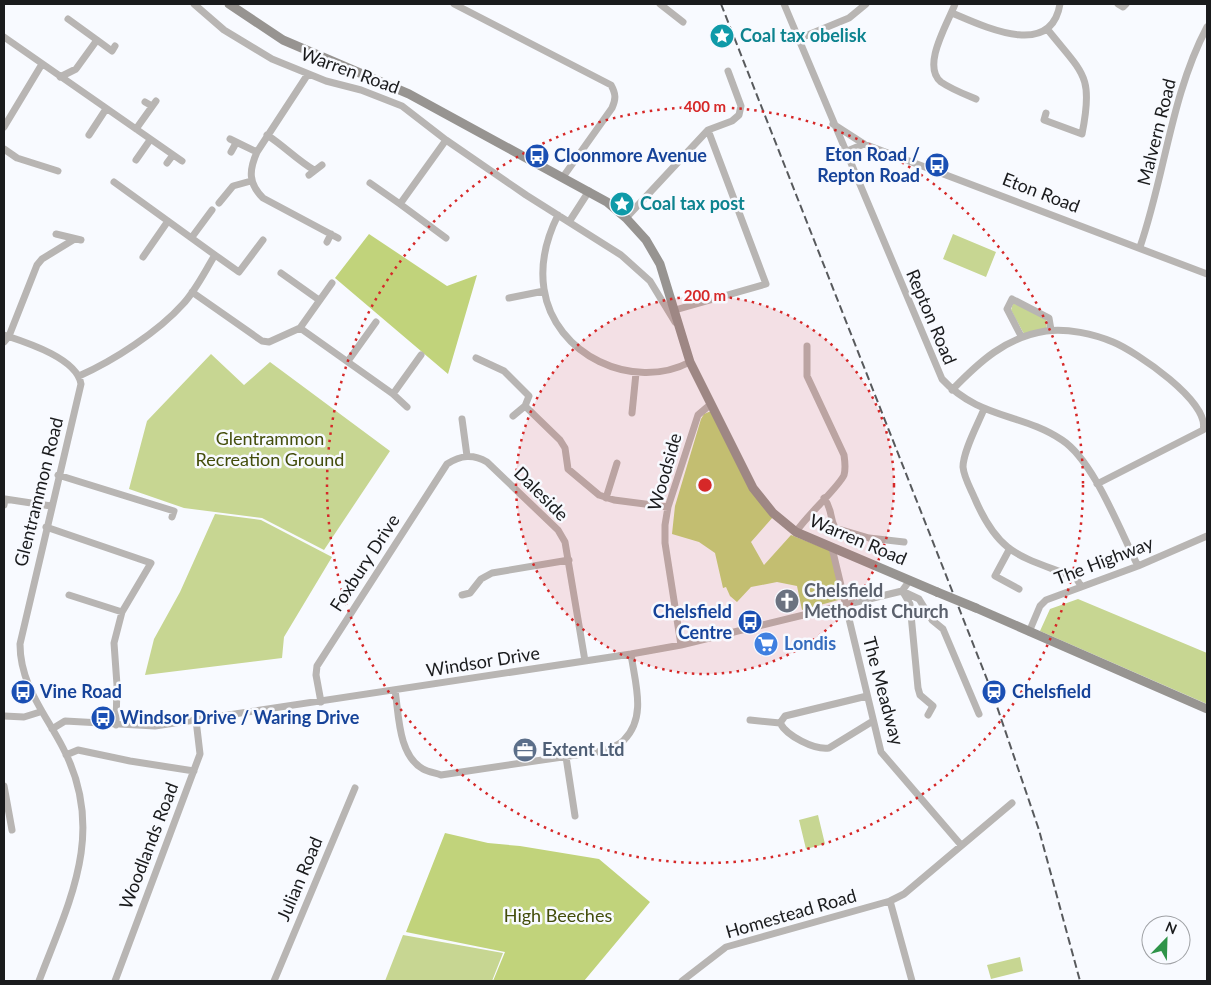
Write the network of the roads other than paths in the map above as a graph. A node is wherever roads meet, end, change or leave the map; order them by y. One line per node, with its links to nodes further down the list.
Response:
1 (194, 4): 22 (street, Warren Road)
2 (229, 4): 47 (street, Warren Road)
3 (454, 4): 47 (street)
4 (660, 4): 13 (street)
5 (784, 4): 17 (street, Repton Road)
6 (866, 4): 17 (street)
7 (955, 4): 11 (street)
8 (1060, 4): 15 (street)
9 (1118, 4): 10 (street)
10 (1126, 4)
11 (952, 13): 15 (street); 24 (street)
12 (68, 19): 18 (street)
13 (683, 22)
14 (1207, 27): 68 (street, Malvern Road)
15 (1048, 30): 27 (street)
16 (4, 37): 20 (street)
17 (798, 39): 28 (street, Repton Road)
18 (97, 40): 19 (street); 23 (street)
19 (115, 46)
20 (42, 64): 23 (street); 29 (street)
21 (728, 71): 31 (street)
22 (308, 74): 33 (street); 35 (street, Warren Road)
23 (60, 77): 26 (street)
24 (976, 98)
25 (145, 102): 30 (street)
26 (106, 109): 30 (street); 32 (street)
27 (1046, 113)
28 (833, 124): 36 (street, Eton Road); 40 (street, Repton Road)
29 (4, 127)
30 (136, 129): 34 (street)
31 (708, 130): 56 (street); 78 (street)
32 (89, 135)
33 (267, 135): 39 (street); 45 (street)
34 (150, 140): 41 (street); 42 (street)
35 (446, 140): 53 (street); 55 (street, Warren Road)
36 (864, 144): 40 (street); 68 (street, Eton Road)
37 (4, 149): 46 (street)
38 (232, 152): 39 (street)
39 (257, 152): 49 (street)
40 (845, 152): 92 (street, Repton Road)
41 (173, 155): 43 (street); 44 (street)
42 (136, 160)
43 (182, 161)
44 (167, 164)
45 (322, 165)
46 (58, 171)
47 (563, 177): 51 (street, Warren Road)
48 (114, 182): 57 (street)
49 (251, 182): 52 (street); 60 (street)
50 (370, 183): 53 (street)
51 (589, 191): 56 (street, Warren Road); 58 (street)
52 (220, 203)
53 (400, 204): 63 (street)
54 (212, 210): 61 (street)
55 (558, 215): 58 (street, Warren Road); 74 (street)
56 (626, 218): 78 (street, Warren Road)
57 (168, 221): 61 (street); 69 (street)
58 (569, 222): 81 (street, Warren Road)
59 (56, 234): 64 (street)
60 (331, 234): 62 (street); 67 (street)
61 (192, 237): 70 (street)
62 (338, 238)
63 (446, 238)
64 (72, 240): 65 (street); 84 (street)
65 (81, 240)
66 (263, 240): 70 (street)
67 (326, 242)
68 (1140, 247): 72 (street, Eton Road)
69 (143, 256)
70 (216, 256): 75 (street)
71 (281, 273): 77 (street)
72 (1207, 274)
73 (332, 283): 77 (street)
74 (544, 291): 76 (street); 90 (street)
75 (192, 292): 80 (street); 91 (street)
76 (509, 298)
77 (319, 300): 80 (street)
78 (676, 310): 81 (street, Warren Road)
79 (376, 322): 87 (street)
80 (300, 328): 87 (street)
81 (679, 328): 89 (street, Warren Road)
82 (1050, 330): 83 (street); 83 (street); 104 (street)
83 (1020, 336): 92 (street)
84 (5, 338): 91 (street)
85 (808, 346): 106 (street)
86 (421, 355): 93 (street)
87 (348, 361): 93 (street)
88 (478, 362): 95 (street)
89 (690, 362): 90 (street); 94 (street, Warren Road)
90 (636, 373): 98 (street)
91 (79, 376): 103 (street, Glentrammon Road)
92 (952, 390): 97 (street, Repton Road)
93 (393, 394): 96 (street)
94 (711, 404): 109 (street, Woodside); 112 (street, Warren Road)
95 (525, 406): 99 (street); 105 (street)
96 (407, 407)
97 (984, 408): 104 (street, Repton Road); 116 (street)
98 (632, 413)
99 (513, 416)
100 (462, 419): 101 (street)
101 (467, 456): 117 (street, Daleside); 133 (street, Foxbury Drive)
102 (617, 463): 105 (street)
103 (58, 475): 108 (street, Glentrammon Road); 110 (street)
104 (1097, 484): 118 (street, Repton Road)
105 (606, 498): 109 (street)
106 (824, 498): 112 (street); 114 (street)
107 (4, 505): 108 (street)
108 (51, 506): 111 (street, Glentrammon Road)
109 (668, 507): 128 (street, Woodside)
110 (172, 517)
111 (46, 527): 126 (street); 135 (street, Glentrammon Road)
112 (796, 532): 115 (street, Warren Road)
113 (1207, 536): 118 (street, The Highway)
114 (904, 542)
115 (832, 548): 119 (street, Warren Road); 125 (street, The Meadway)
116 (1009, 550): 120 (street); 121 (street)
117 (569, 560): 124 (street); 130 (street, Daleside)
118 (1138, 566): 120 (street, The Highway)
119 (910, 580): 122 (street); 127 (street, Warren Road, bridge)
120 (1081, 586): 127 (street, The Highway)
121 (1020, 588)
122 (902, 592): 125 (street, Windsor Drive); 136 (street); 137 (street)
123 (69, 595): 126 (street)
124 (462, 595)
125 (846, 604): 128 (street, Windsor Drive); 132 (street, The Meadway)
126 (122, 612): 143 (street)
127 (1029, 632): 134 (street, Warren Road)
128 (681, 645): 129 (street, Windsor Drive)
129 (631, 654): 130 (street, Windsor Drive); 146 (street)
130 (585, 661): 131 (street, Windsor Drive)
131 (395, 690): 133 (street, Windsor Drive); 146 (street)
132 (867, 696): 141 (street, The Meadway); 142 (street)
133 (320, 702): 139 (street, Windsor Drive)
134 (1207, 709)
135 (40, 712): 138 (street); 144 (street, Glentrammon Road)
136 (979, 714)
137 (928, 715)
138 (4, 716)
139 (196, 720): 143 (street, Windsor Drive); 147 (street, Woodlands Road)
140 (750, 720): 142 (street)
141 (873, 722): 142 (street); 153 (street, The Meadway)
142 (780, 723)
143 (116, 725): 144 (street, Windsor Drive)
144 (52, 729): 145 (street, Glentrammon Road)
145 (66, 755): 147 (street); 155 (street, Glentrammon Road)
146 (566, 757): 151 (street)
147 (194, 771): 156 (street, Woodlands Road)
148 (4, 786): 152 (street)
149 (355, 788): 157 (street, Julian Road)
150 (1012, 803): 153 (street, Homestead Road)
151 (575, 816)
152 (12, 830)
153 (961, 845): 154 (street, Homestead Road)
154 (890, 901): 158 (street, Homestead Road); 159 (street)
155 (39, 981)
156 (115, 981)
157 (274, 981)
158 (682, 981)
159 (912, 981)

